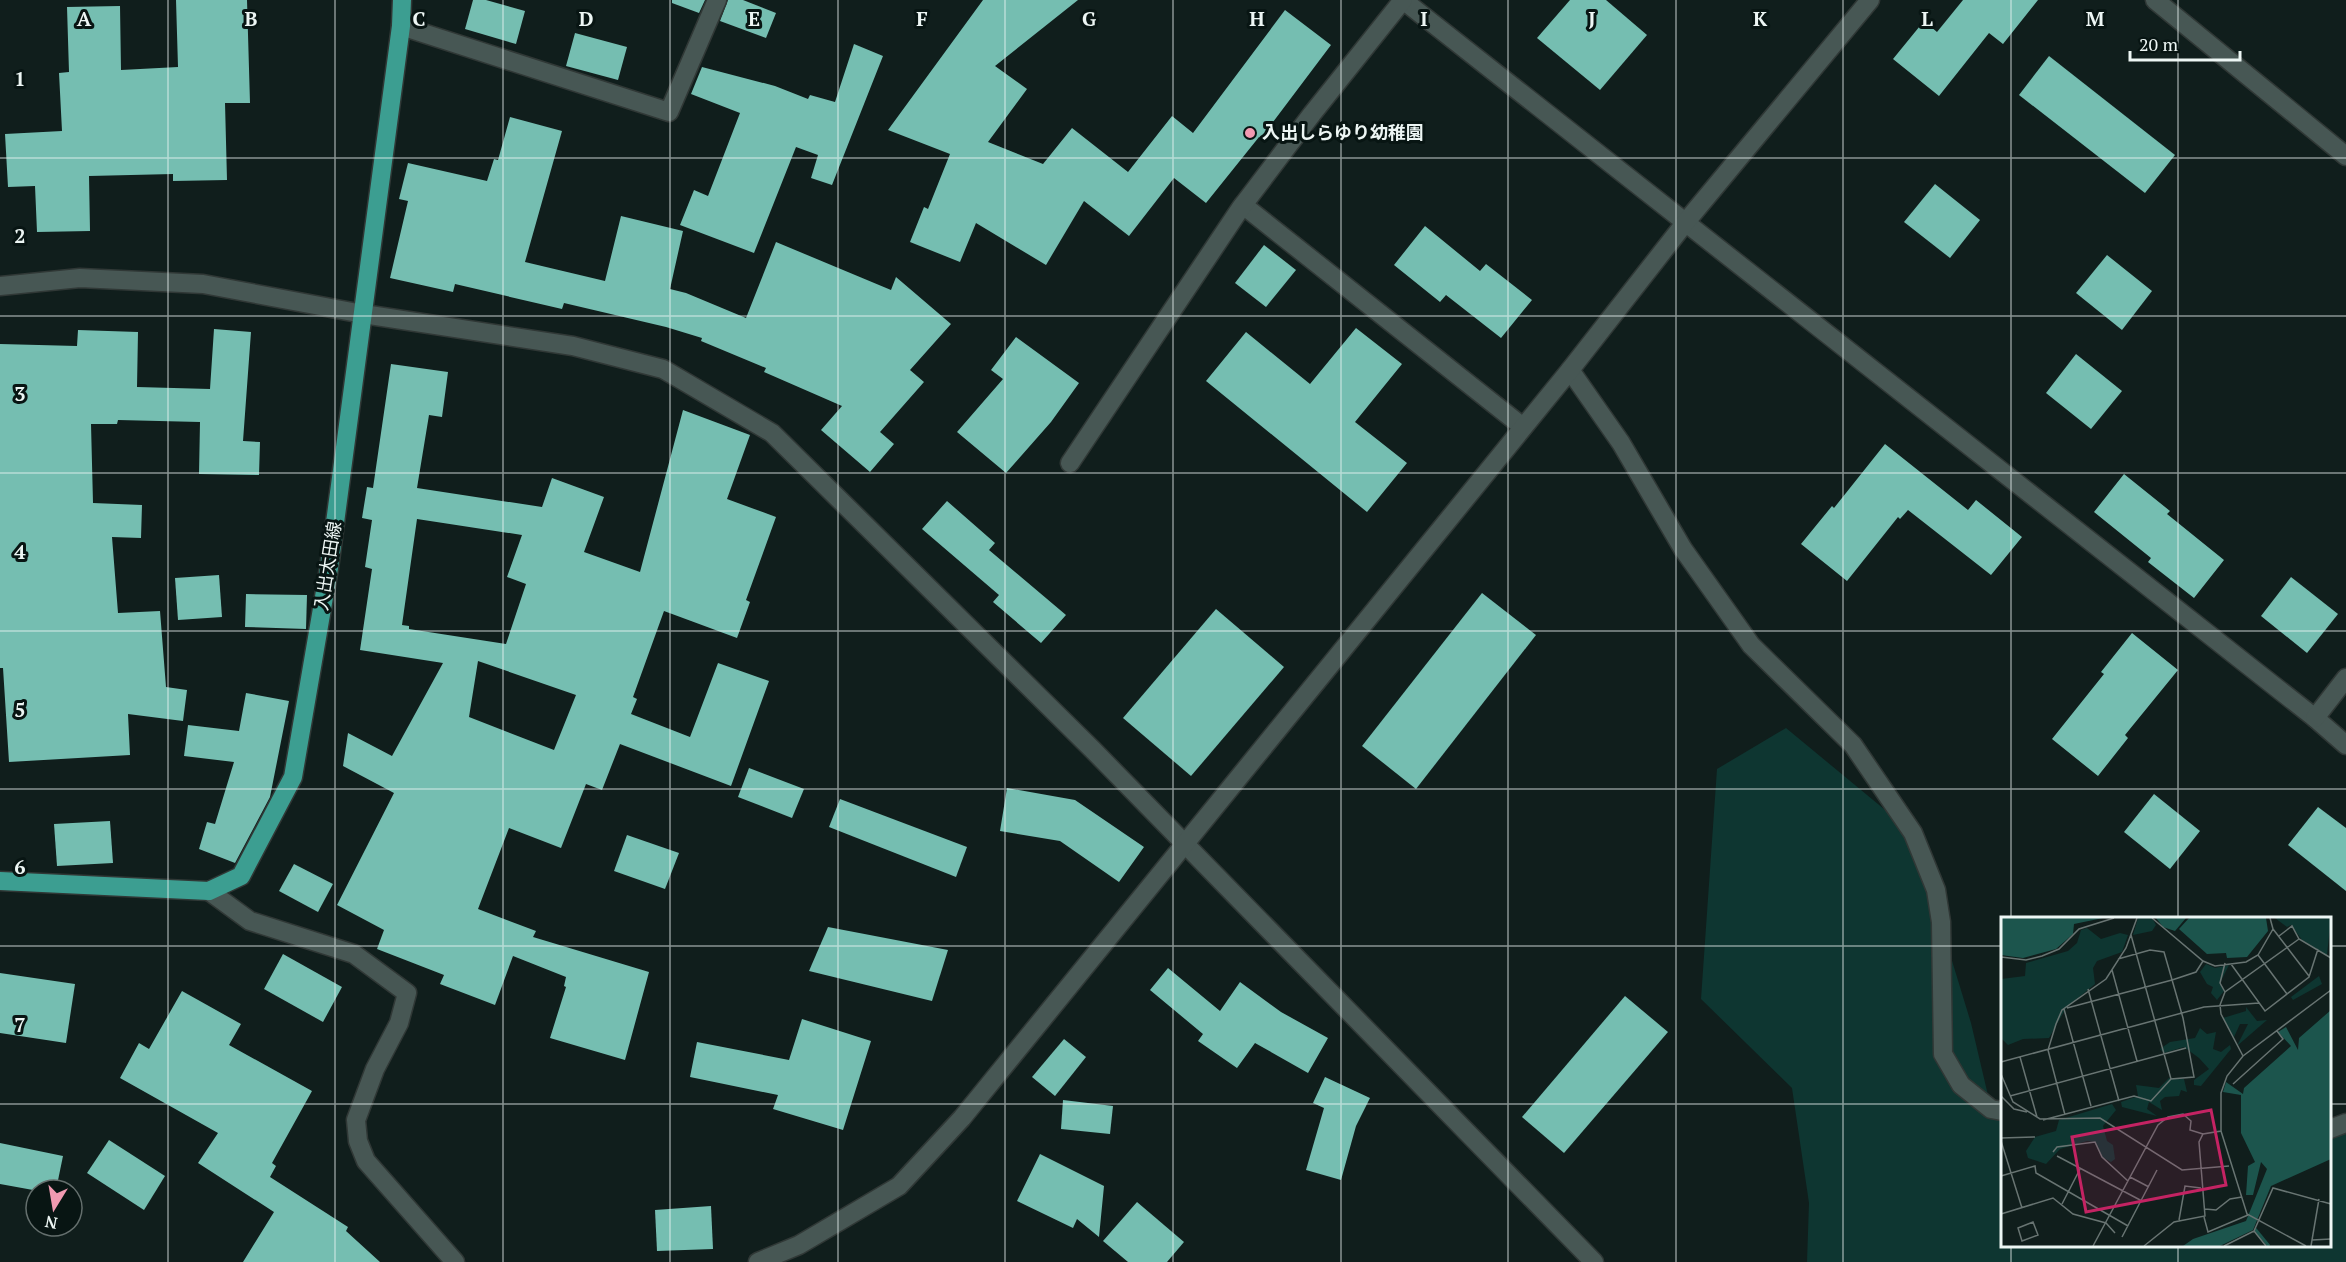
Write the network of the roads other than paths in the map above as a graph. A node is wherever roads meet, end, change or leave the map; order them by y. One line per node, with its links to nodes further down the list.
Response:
1 (402, 0): 6 (main road, 入出太田線)
2 (717, 0): 6 (street)
3 (1403, 0): 8 (street); 9 (street)
4 (1870, 0): 9 (street)
5 (2155, 0): 7 (street)
6 (401, 26): 11 (main road, 入出太田線)
7 (2346, 156)
8 (1243, 205): 13 (street); 14 (street)
9 (1685, 223): 12 (street); 16 (street)
10 (0, 286): 11 (street)
11 (363, 314): 18 (street); 20 (main road, 入出太田線)
12 (1570, 370): 13 (street); 21 (street)
13 (1523, 428): 18 (street)
14 (1070, 463)
15 (2346, 678): 16 (street)
16 (2315, 718): 17 (street)
17 (2346, 745)
18 (1183, 844): 25 (street); 26 (street)
19 (0, 881): 20 (main road, 入出太田線)
20 (209, 891): 24 (street)
21 (2001, 1111)
22 (2346, 1123): 23 (street)
23 (2331, 1129)
24 (455, 1262)
25 (758, 1262)
26 (1594, 1262)

